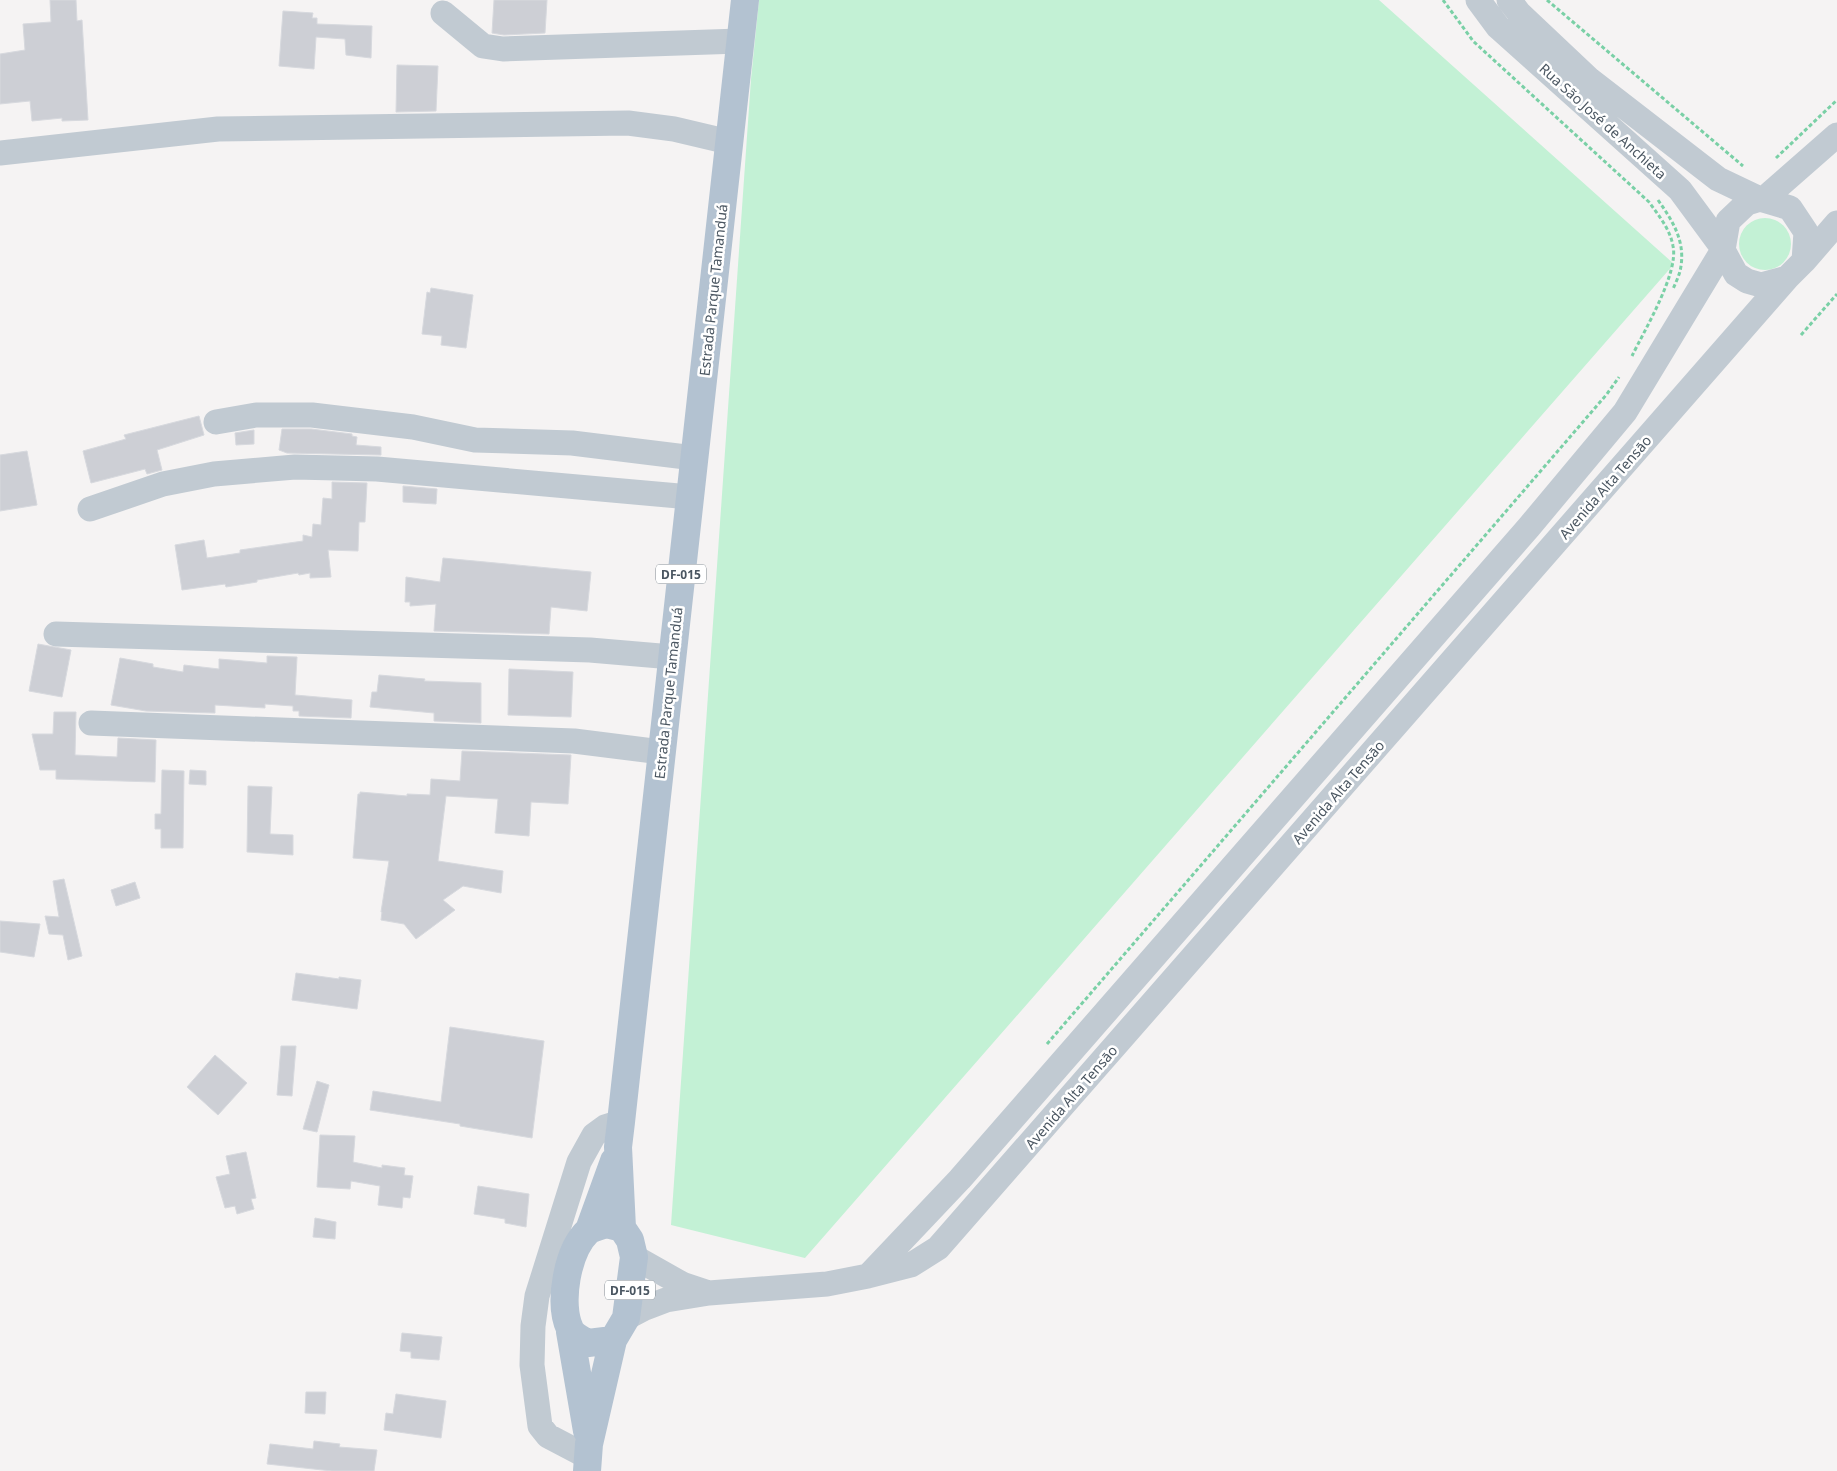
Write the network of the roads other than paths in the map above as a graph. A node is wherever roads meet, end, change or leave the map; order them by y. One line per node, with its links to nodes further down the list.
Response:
1 (745, 0): 5 (main road, Estrada Parque Tamanduá / DF-015)
2 (1478, 0): 11 (street, Rua São José de Anchieta)
3 (1509, 0): 9 (street, Rua São José de Anchieta)
4 (443, 13): 5 (street)
5 (740, 42): 7 (main road, Estrada Parque Tamanduá / DF-015)
6 (1837, 135): 9 (street)
7 (729, 142): 8 (street); 14 (main road, Estrada Parque Tamanduá / DF-015)
8 (0, 153)
9 (1762, 199): 11 (street); 12 (street)
10 (1837, 223): 12 (street, Avenida Alta Tensāo)
11 (1722, 248): 12 (street); 25 (street)
12 (1795, 270): 25 (street, Avenida Alta Tensāo)
13 (216, 422): 14 (street)
14 (694, 458): 15 (main road, Estrada Parque Tamanduá / DF-015)
15 (690, 497): 16 (street); 18 (main road, Estrada Parque Tamanduá / DF-015)
16 (90, 509)
17 (56, 634): 18 (street)
18 (672, 657): 20 (main road, Estrada Parque Tamanduá / DF-015)
19 (90, 722): 20 (street)
20 (661, 752): 21 (main road, Estrada Parque Tamanduá / DF-015)
21 (620, 1135): 22 (main road, Estrada Parque Tamanduá / DF-015); 23 (main road, Estrada Parque Tamanduá / DF-015); 29 (street)
22 (622, 1228): 23 (main road); 24 (main road, DF-015)
23 (589, 1230): 28 (main road, DF-015)
24 (634, 1257): 26 (street, Avenida Alta Tensāo); 27 (main road, DF-015)
25 (868, 1276): 26 (street, Avenida Alta Tensāo)
26 (709, 1293): 27 (street, Avenida Alta Tensāo)
27 (620, 1329): 28 (main road); 29 (main road, DF-015)
28 (570, 1332): 29 (main road, DF-015)
29 (588, 1458)

